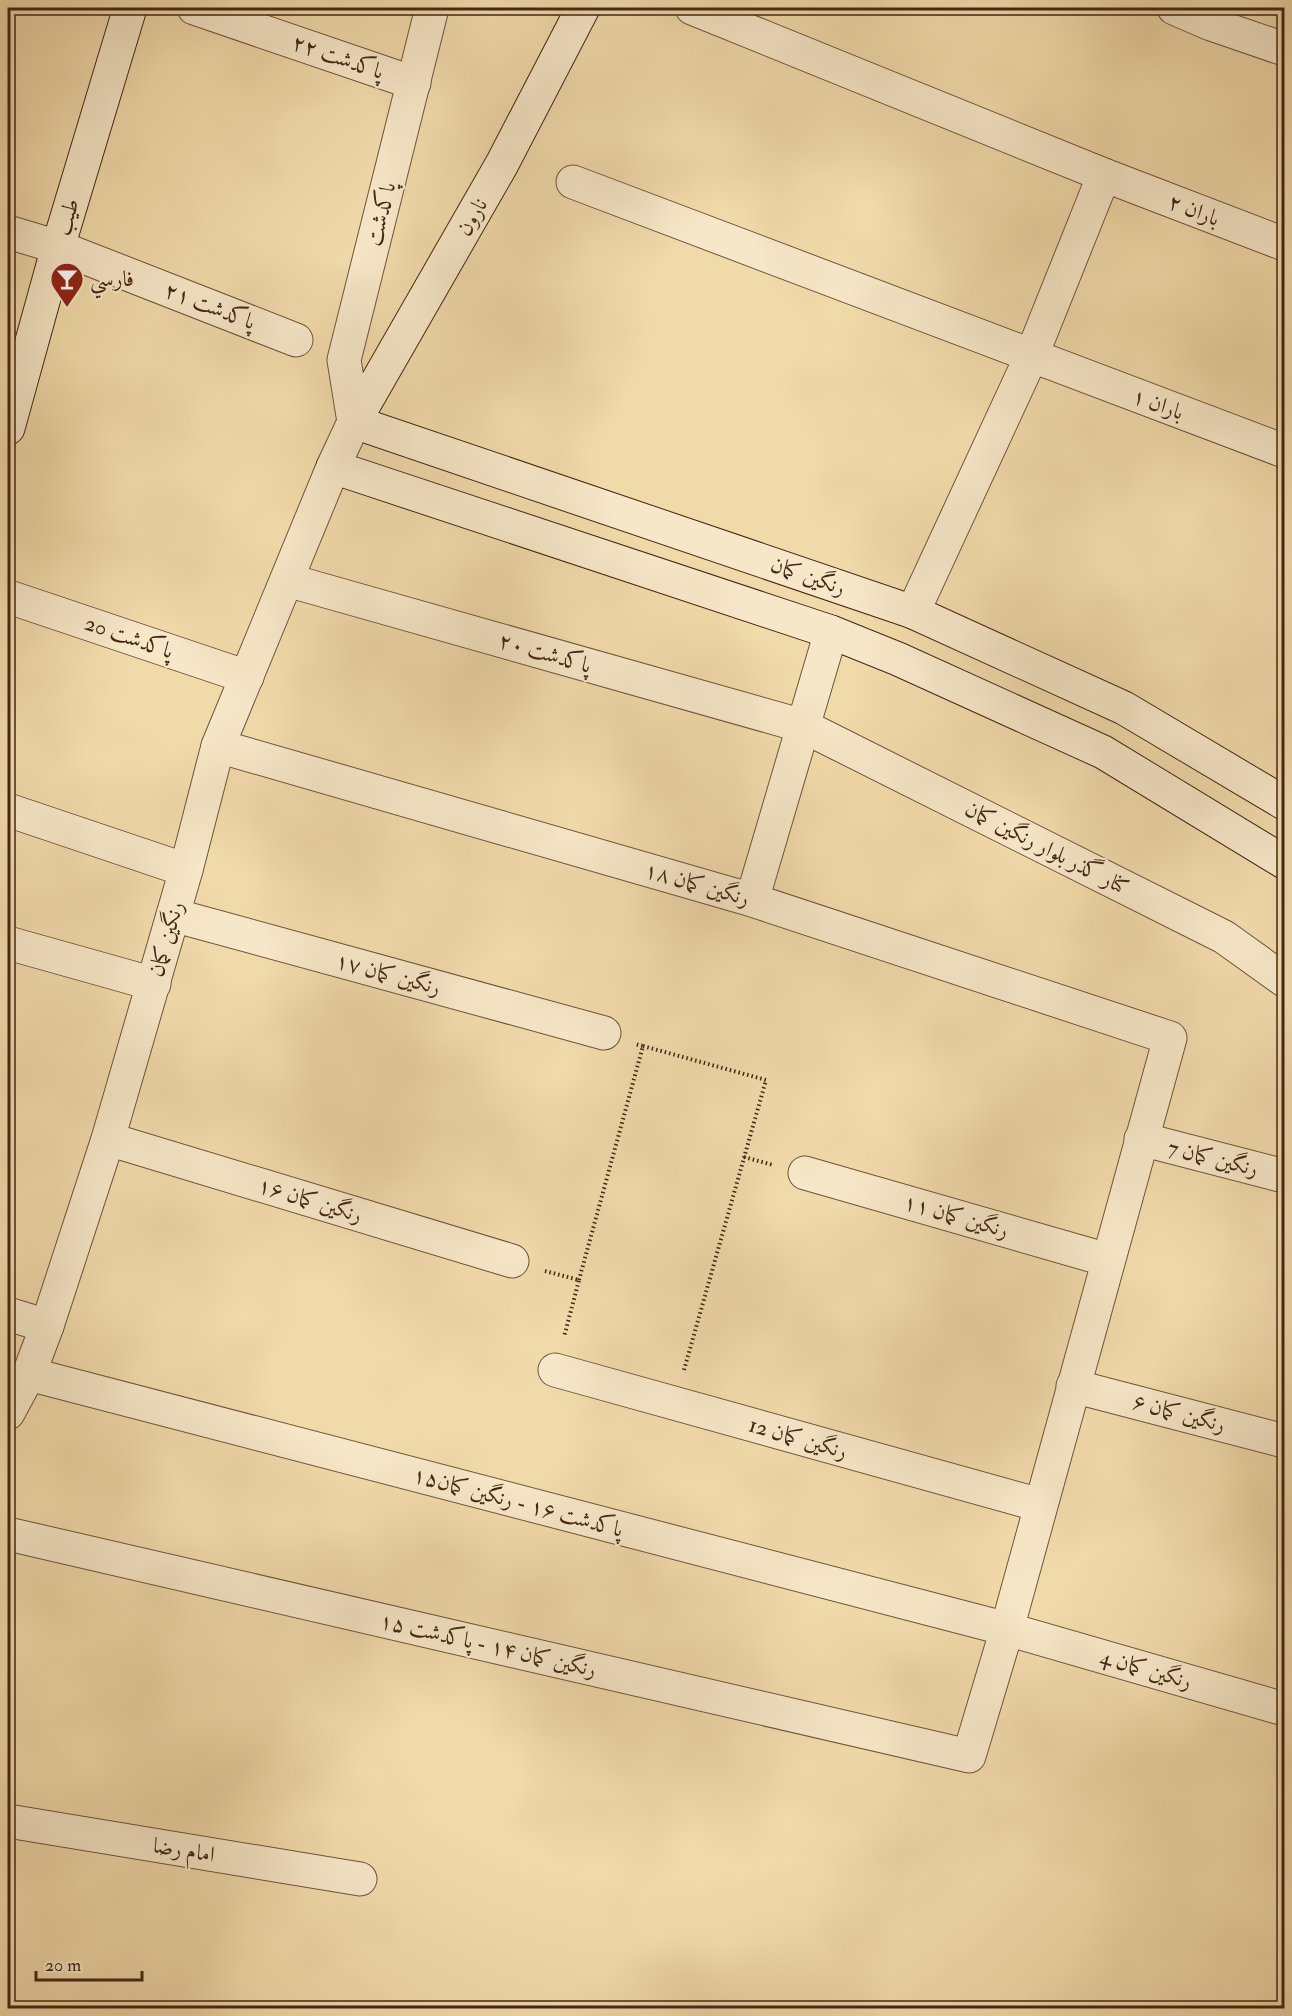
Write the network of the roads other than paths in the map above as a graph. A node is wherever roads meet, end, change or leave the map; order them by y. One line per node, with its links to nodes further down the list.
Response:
1 (130, 8): 14 (street, طیب)
2 (194, 8): 9 (street, پاکدشت ۲۲)
3 (432, 8): 9 (street, پاکدشت)
4 (583, 8): 17 (street, نارون)
5 (692, 8): 10 (street, باران ۲)
6 (1174, 8): 7 (street)
7 (1214, 16): 8 (street)
8 (1284, 49)
9 (414, 83): 17 (street, پاکدشت)
10 (1104, 175): 13 (street, باران ۲); 16 (street)
11 (573, 182): 16 (street, باران ۱)
12 (8, 232): 14 (street, پاکدشت ۲۱)
13 (1284, 244)
14 (58, 247): 15 (street, پاکدشت ۲۱); 18 (street, طیب)
15 (296, 340)
16 (1031, 357): 19 (street, باران ۱); 23 (street)
17 (354, 422): 20 (street, رنگین کمان); 23 (street, رنگین کمان)
18 (8, 428)
19 (1284, 451)
20 (333, 467): 21 (street, رنگین کمان); 24 (street, رنگین کمان)
21 (287, 580): 25 (street, رنگین کمان); 26 (street, پاکدشت ۲۰)
22 (12, 598): 25 (street, پاکدشت 20)
23 (913, 612): 28 (street, رنگین کمان)
24 (831, 633): 26 (street); 30 (street, رنگین کمان)
25 (247, 677): 27 (street, رنگین کمان)
26 (803, 726): 32 (street); 35 (street, کنار گذر بلوار رنگین کمان)
27 (218, 746): 31 (street, رنگین کمان); 32 (street, رنگین کمان ۱۸)
28 (1284, 803)
29 (8, 810): 31 (street)
30 (1284, 861)
31 (186, 870): 33 (street, رنگین کمان)
32 (752, 900): 39 (street, رنگین کمان ۱۸)
33 (173, 915): 36 (street, رنگین کمان); 37 (street, رنگین کمان ۱۷)
34 (8, 943): 36 (street)
35 (1284, 980)
36 (154, 984): 38 (street, رنگین کمان)
37 (604, 1034)
38 (108, 1139): 43 (street, رنگین کمان ۱۶); 45 (street, رنگین کمان)
39 (1141, 1140): 41 (street, رنگین کمان 7); 42 (street)
40 (805, 1173): 42 (street, رنگین کمان ۱۱)
41 (1284, 1176)
42 (1108, 1260): 48 (street)
43 (512, 1261)
44 (8, 1314): 45 (street)
45 (47, 1326): 47 (street, رنگین کمان)
46 (555, 1370): 51 (street, رنگین کمان 12)
47 (29, 1374): 49 (street, رنگین کمان); 53 (street, پاکدشت ۱۶ - رنگین کمان۱۵)
48 (1073, 1386): 50 (street, رنگین کمان ۶); 51 (street)
49 (8, 1413)
50 (1284, 1441)
51 (1040, 1505): 53 (street)
52 (8, 1534): 53 (street, رنگین کمان ۱۴ - پاکدشت ۱۵)
53 (1007, 1629): 54 (street, رنگین کمان 4)
54 (1284, 1709)
55 (8, 1821): 56 (street, امام رضا)
56 (360, 1879)

